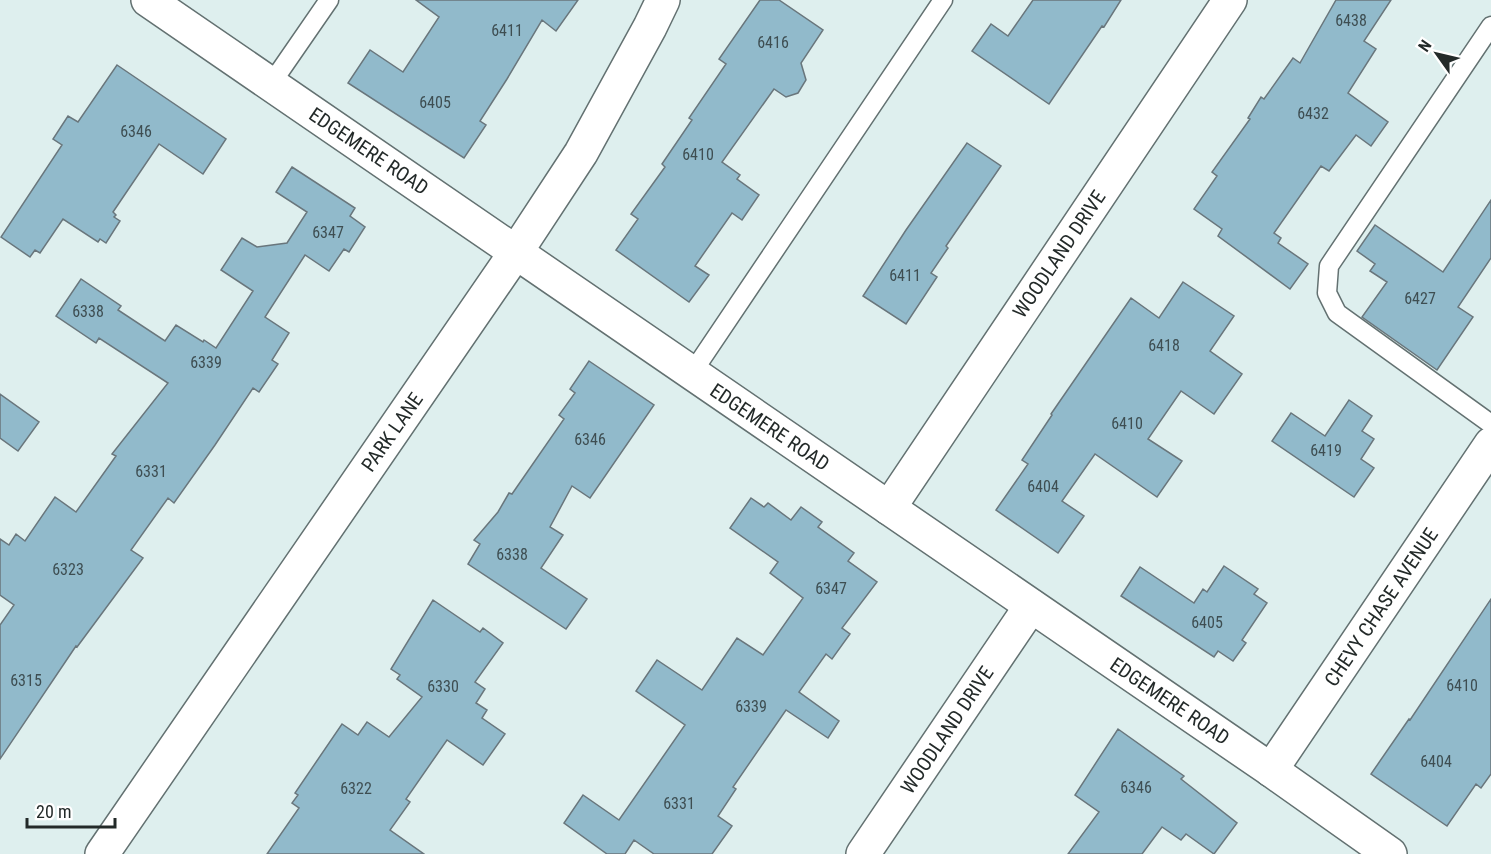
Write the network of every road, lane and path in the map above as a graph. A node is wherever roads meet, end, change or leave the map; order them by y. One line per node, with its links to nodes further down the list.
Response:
1 (148, 0): 7 (street, EDGEMERE ROAD)
2 (329, 0): 7 (lane)
3 (663, 0): 8 (street, PARK LANE)
4 (943, 0): 9 (lane)
5 (1230, 0): 12 (street, WOODLAND DRIVE)
6 (1491, 26): 10 (lane)
7 (271, 84): 8 (street, EDGEMERE ROAD)
8 (516, 252): 9 (street, EDGEMERE ROAD); 15 (street, PARK LANE)
9 (693, 374): 12 (street, EDGEMERE ROAD)
10 (1491, 424)
11 (1491, 444): 14 (street, CHEVY CHASE AVENUE)
12 (889, 508): 13 (street, EDGEMERE ROAD)
13 (1031, 606): 14 (street, EDGEMERE ROAD); 16 (street, WOODLAND DRIVE)
14 (1271, 770): 17 (street, EDGEMERE ROAD)
15 (102, 854)
16 (863, 854)
17 (1390, 854)

